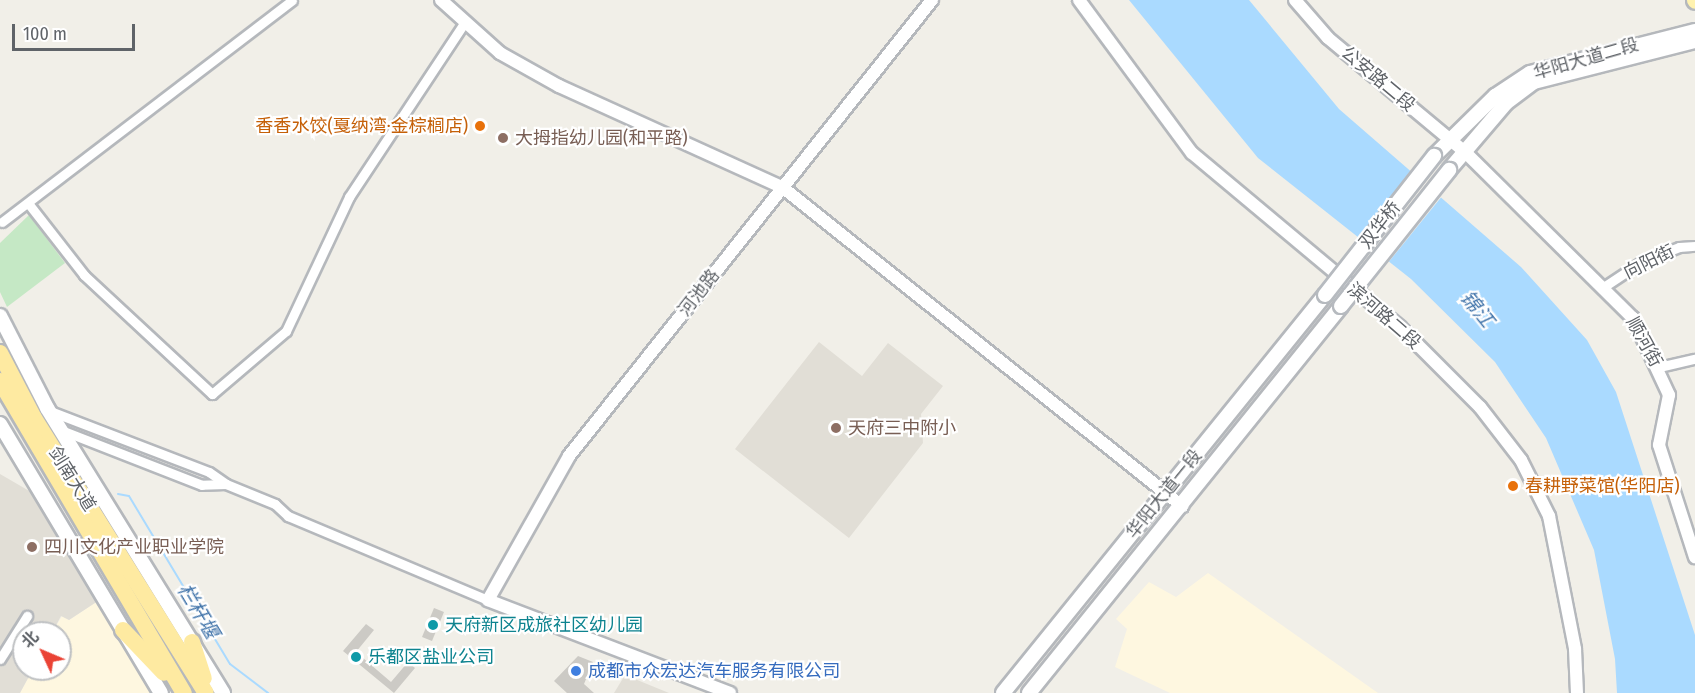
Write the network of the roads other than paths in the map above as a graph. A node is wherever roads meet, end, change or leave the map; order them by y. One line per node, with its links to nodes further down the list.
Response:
1 (292, 0): 14 (street)
2 (441, 0): 6 (street)
3 (932, 0): 13 (street, 河池路)
4 (1079, 0): 43 (street, 滨河路二段)
5 (1295, 0): 9 (street, 公安路二段)
6 (464, 23): 13 (street); 14 (street)
7 (1695, 31): 9 (main road, 华阳大道二段)
8 (1695, 41): 10 (main road, 华阳大道二段)
9 (1451, 139): 10 (street, 公安路二段); 11 (main road, 华阳大道二段)
10 (1465, 152): 12 (main road, 华阳大道二段); 17 (street, 顺河街)
11 (1434, 156): 18 (main road, 双华桥, bridge)
12 (1449, 170): 29 (main road, 华阳大道一段, bridge)
13 (782, 187): 28 (street); 31 (street, 河池路)
14 (28, 203): 15 (street)
15 (1, 223)
16 (1695, 246): 17 (street, 向阳街)
17 (1605, 286): 22 (street, 顺河街)
18 (1325, 295): 28 (main road, 华阳大道一段)
19 (0, 316): 24 (main road)
20 (0, 353): 38 (highway, 剑南大道)
21 (1695, 359): 22 (street)
22 (1659, 367): 30 (street, 顺河街)
23 (0, 381): 37 (highway, 剑南大道)
24 (50, 411): 26 (main road); 27 (street)
25 (2, 430): 33 (main road)
26 (61, 430): 27 (street); 34 (main road)
27 (226, 484): 31 (street)
28 (1164, 494): 29 (street); 41 (main road, 华阳大道一段)
29 (1182, 506): 42 (main road, 华阳大道一段)
30 (1695, 557)
31 (488, 600): 40 (street)
32 (27, 616): 35 (street)
33 (123, 630): 36 (main road); 37 (highway)
34 (192, 642): 38 (highway); 39 (main road)
35 (0, 659)
36 (162, 693)
37 (183, 693)
38 (207, 693)
39 (224, 693)
40 (730, 693)
41 (1003, 693)
42 (1029, 693)
43 (1577, 693)

